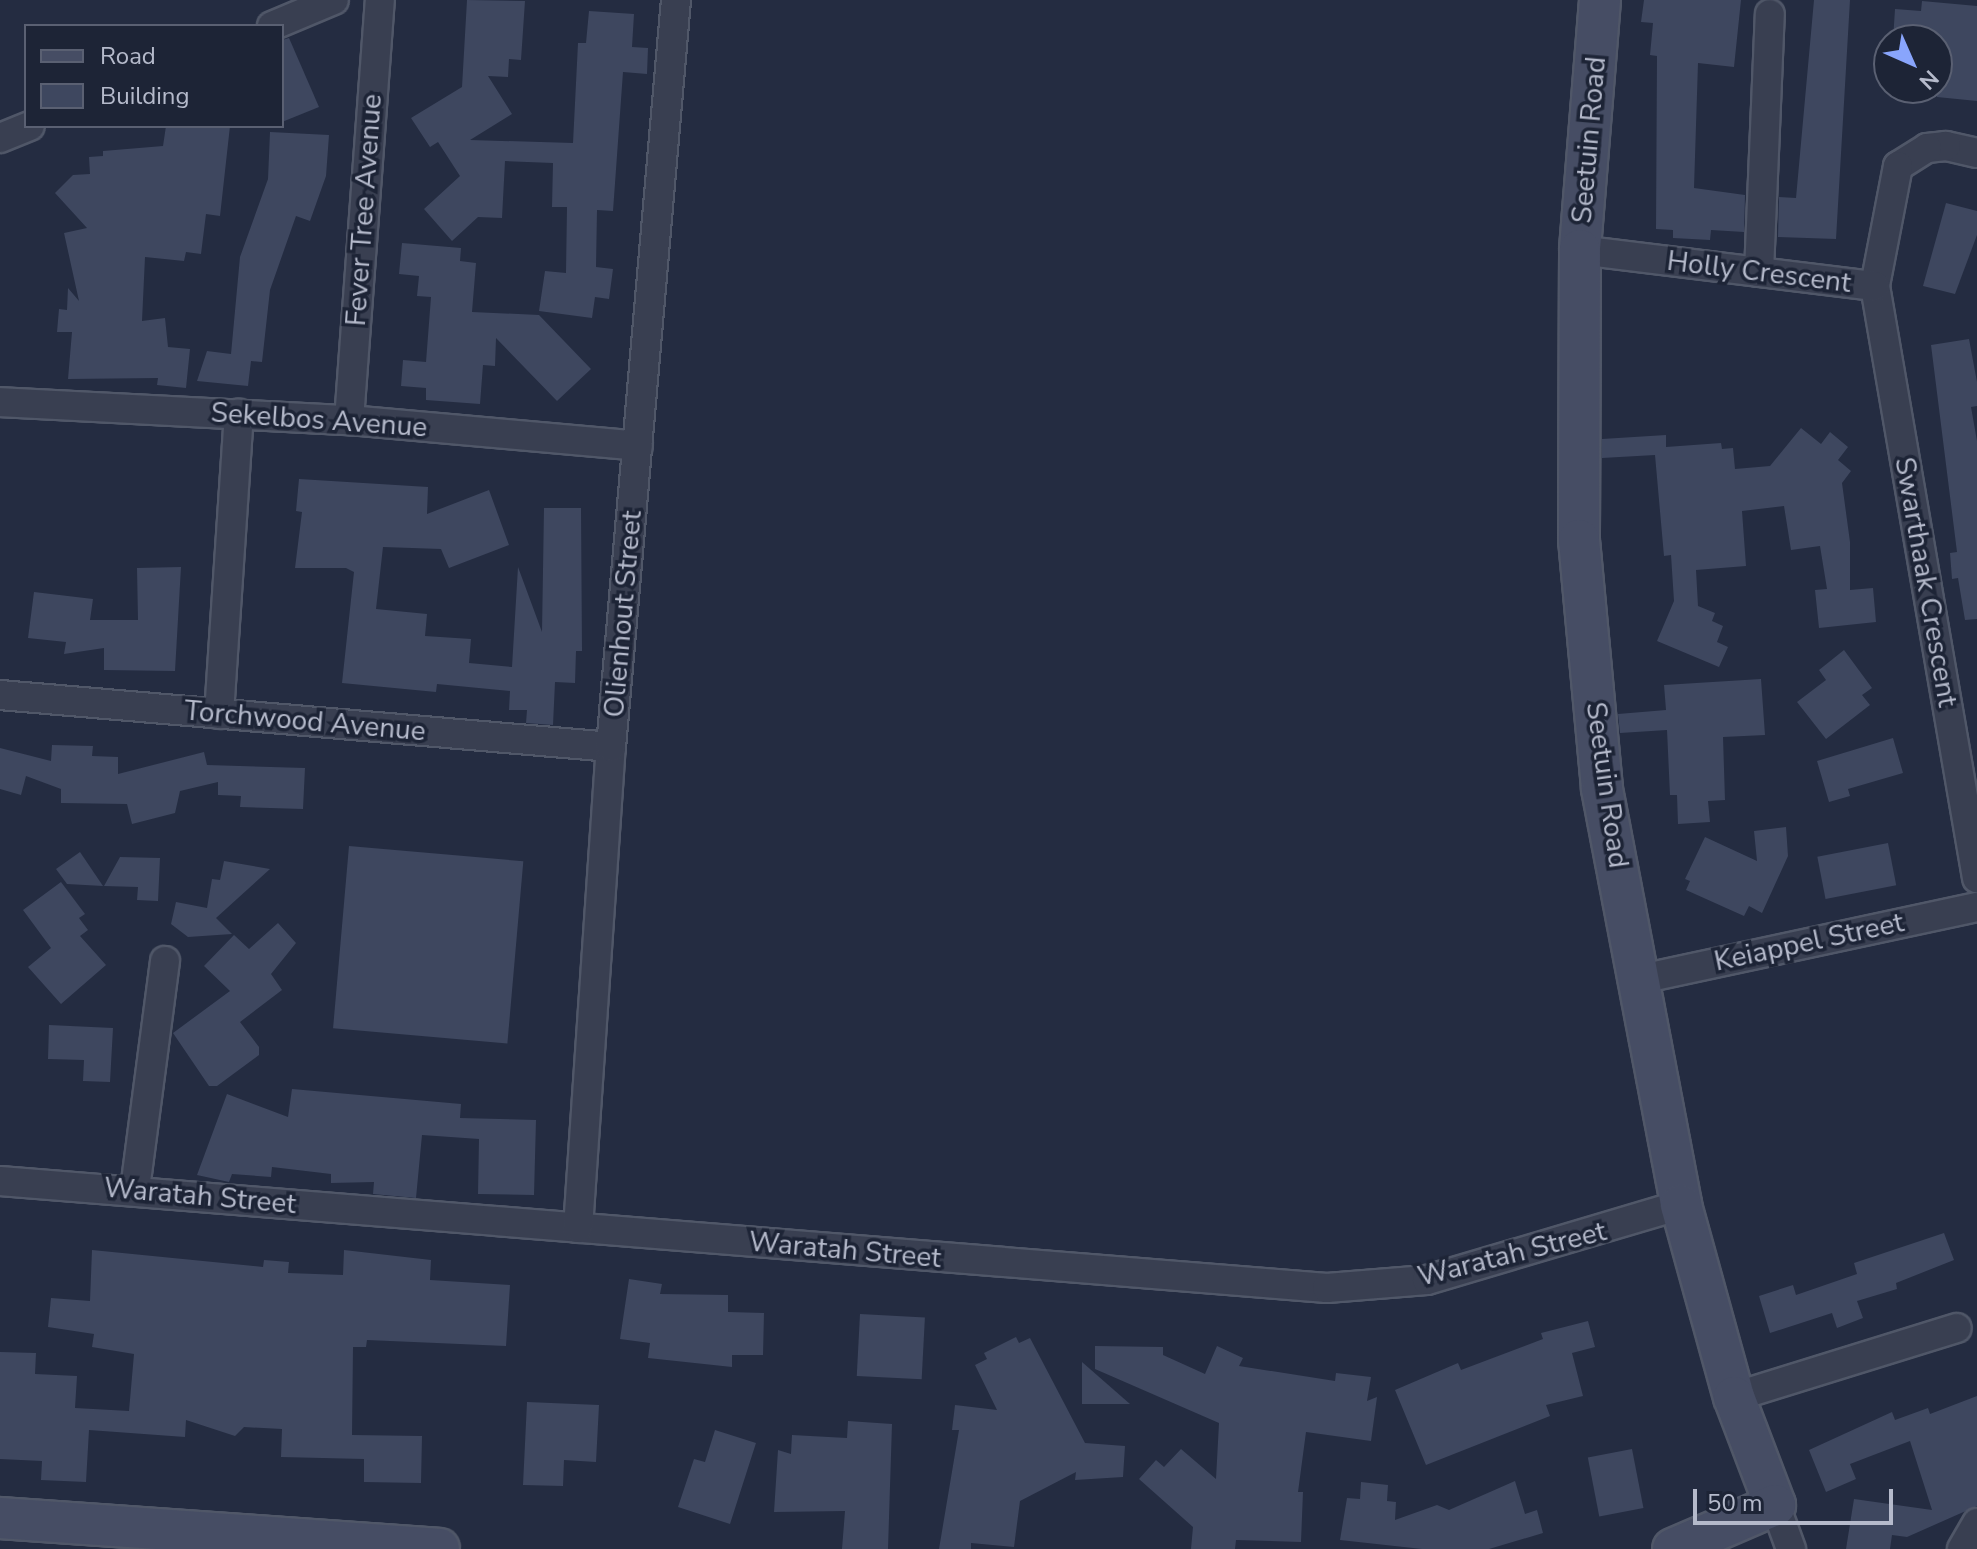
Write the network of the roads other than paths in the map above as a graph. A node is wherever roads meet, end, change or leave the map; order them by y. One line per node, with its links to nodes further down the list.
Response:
1 (334, 0): 6 (street)
2 (380, 0): 15 (street, Fever Tree Avenue)
3 (676, 0): 16 (street, Olienhout Street)
4 (1600, 0): 10 (street, Seetuin Road)
5 (1770, 14): 11 (street)
6 (277, 24)
7 (25, 128): 8 (street)
8 (0, 138)
9 (1977, 153): 12 (street, Holly Crescent)
10 (1580, 250): 11 (street, Holly Crescent); 23 (street, Seetuin Road)
11 (1759, 272): 12 (street, Holly Crescent)
12 (1875, 286): 20 (street, Swarthaak Crescent)
13 (0, 402): 14 (street, Sekelbos Avenue)
14 (239, 414): 15 (street, Sekelbos Avenue); 18 (street)
15 (349, 420): 16 (street, Sekelbos Avenue)
16 (638, 446): 19 (street, Olienhout Street)
17 (0, 695): 18 (street, Torchwood Avenue)
18 (219, 714): 19 (street, Torchwood Avenue)
19 (611, 747): 27 (street, Olienhout Street)
20 (1977, 878)
21 (1977, 907): 23 (street, Keiappel Street)
22 (165, 961): 25 (street)
23 (1641, 979): 26 (street, Seetuin Road)
24 (0, 1181): 25 (street, Waratah Street)
25 (135, 1189): 27 (street, Waratah Street)
26 (1681, 1205): 27 (street, Waratah Street); 29 (street, Seetuin Road)
27 (578, 1228)
28 (1957, 1328): 29 (street)
29 (1734, 1397): 30 (street, Seetuin Road)
30 (1775, 1505): 35 (street); 36 (street, Seetuin Road)
31 (0, 1518): 33 (street)
32 (1977, 1523): 37 (street)
33 (347, 1546): 34 (street)
34 (439, 1549)
35 (1673, 1549)
36 (1791, 1549)
37 (1962, 1549)

